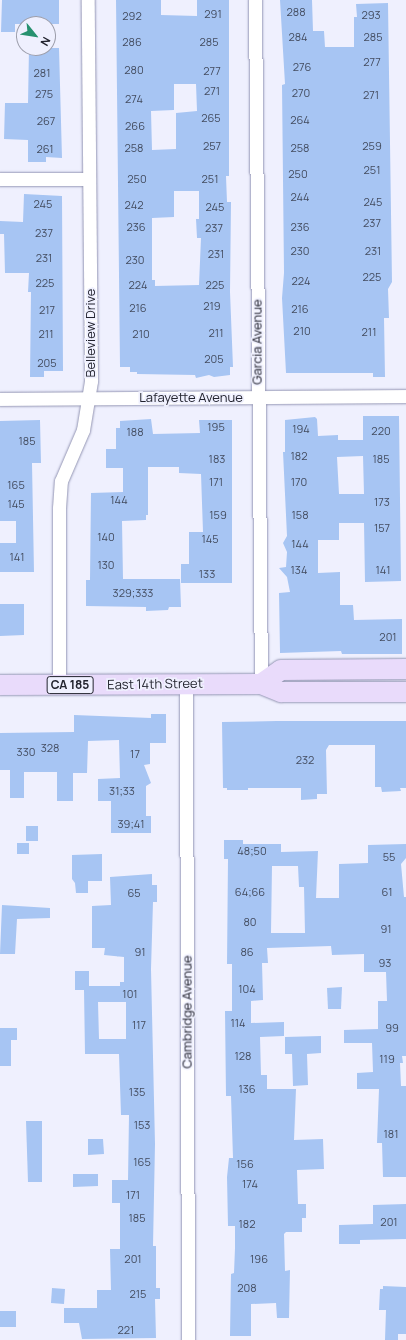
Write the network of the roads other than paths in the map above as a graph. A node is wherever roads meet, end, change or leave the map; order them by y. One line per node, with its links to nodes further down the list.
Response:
1 (88, 0): 4 (street, Belleview Drive)
2 (255, 0): 7 (street, Garcia Avenue)
3 (0, 179): 4 (street)
4 (89, 179): 6 (street, Belleview Drive)
5 (406, 396): 7 (street, Lafayette Avenue)
6 (88, 397): 7 (street, Lafayette Avenue); 8 (street, Lafayette Avenue); 12 (street, Belleview Drive)
7 (258, 398): 11 (street, Garcia Avenue)
8 (0, 399)
9 (406, 669): 11 (main road)
10 (186, 684): 11 (main road, East 14th Street / CA 185); 12 (main road, East 14th Street / CA 185); 15 (street, Cambridge Avenue)
11 (261, 684): 14 (main road, East 14th Street / CA 185)
12 (59, 685): 13 (main road, East 14th Street / CA 185)
13 (0, 686)
14 (406, 692)
15 (188, 1340)

